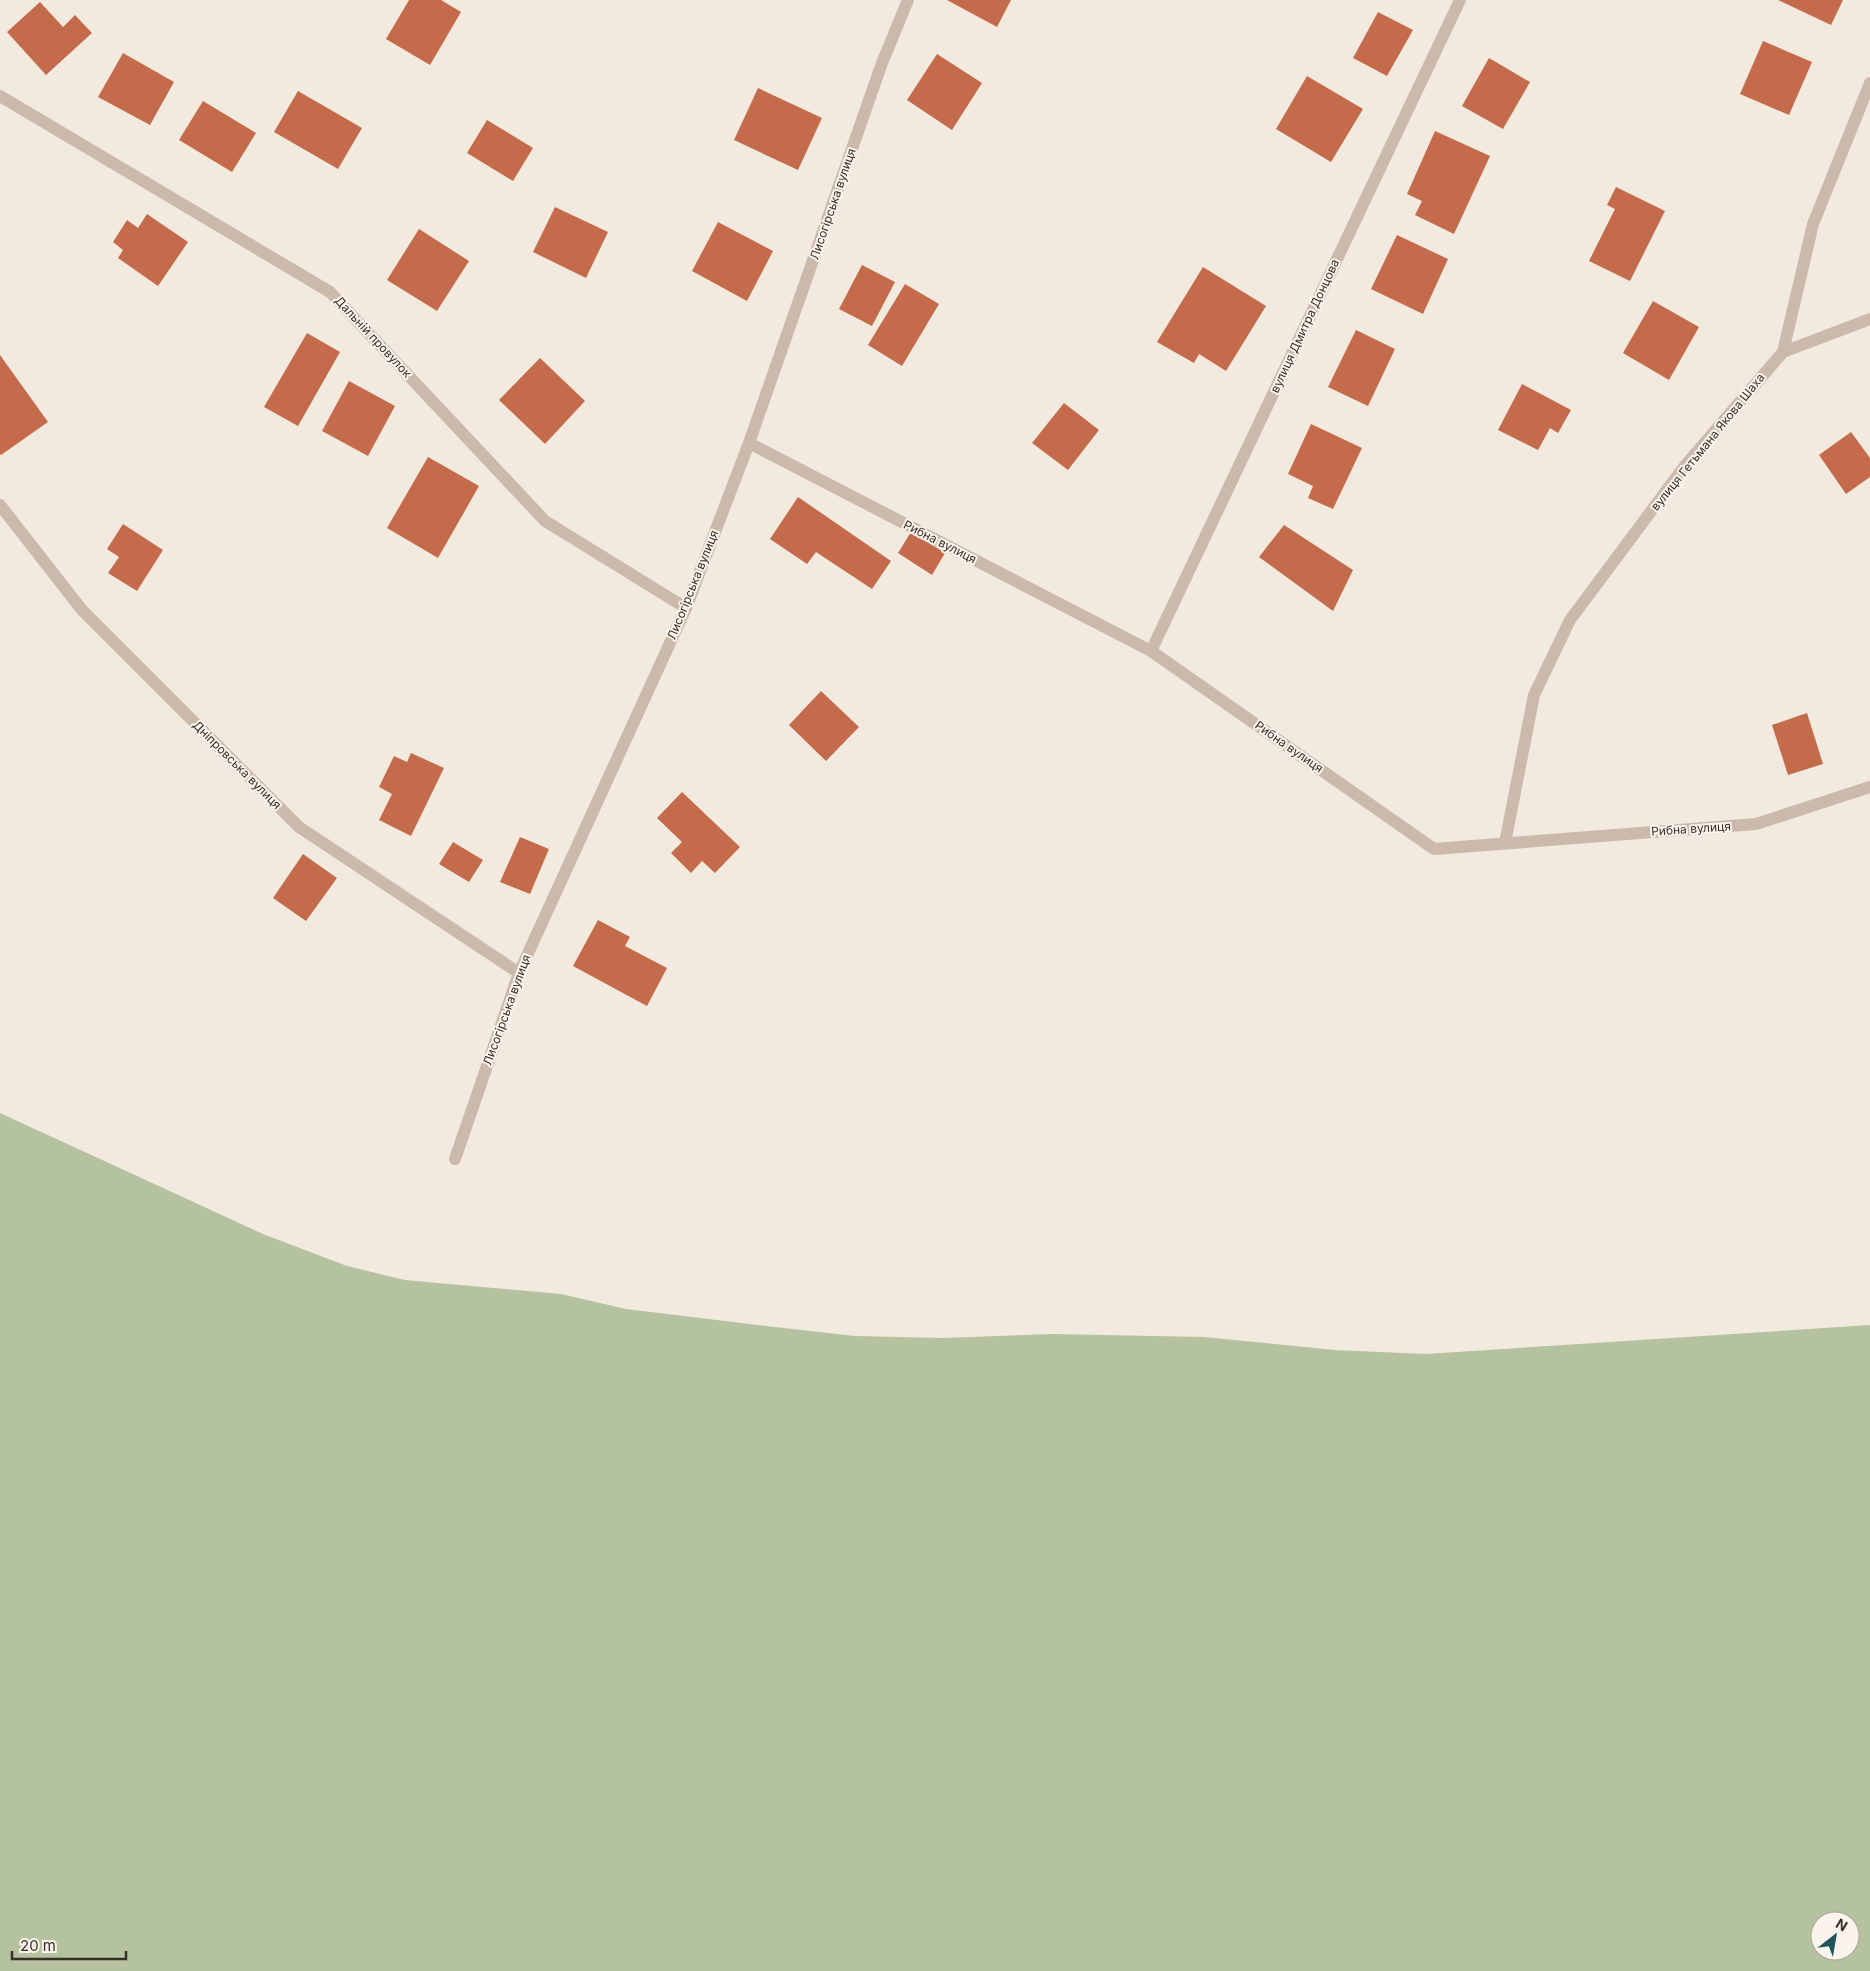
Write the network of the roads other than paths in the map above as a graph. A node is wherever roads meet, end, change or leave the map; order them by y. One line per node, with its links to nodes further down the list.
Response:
1 (908, 0): 7 (street, Лисогірська вулиця)
2 (1460, 0): 10 (street, вулиця Дмитра Донцова)
3 (1870, 83): 6 (street, вулиця Гетьмана Якова Шаха)
4 (0, 96): 9 (street, Дальній провулок)
5 (1870, 319): 6 (street)
6 (1783, 352): 12 (street, вулиця Гетьмана Якова Шаха)
7 (750, 443): 9 (street, Лисогірська вулиця); 10 (street, Рибна вулиця)
8 (0, 505): 13 (street, Дніпровська вулиця)
9 (686, 608): 13 (street, Лисогірська вулиця)
10 (1151, 651): 12 (street, Рибна вулиця)
11 (1870, 787): 12 (street, Рибна вулиця)
12 (1505, 843)
13 (519, 973): 14 (street, Лисогірська вулиця)
14 (455, 1159)

